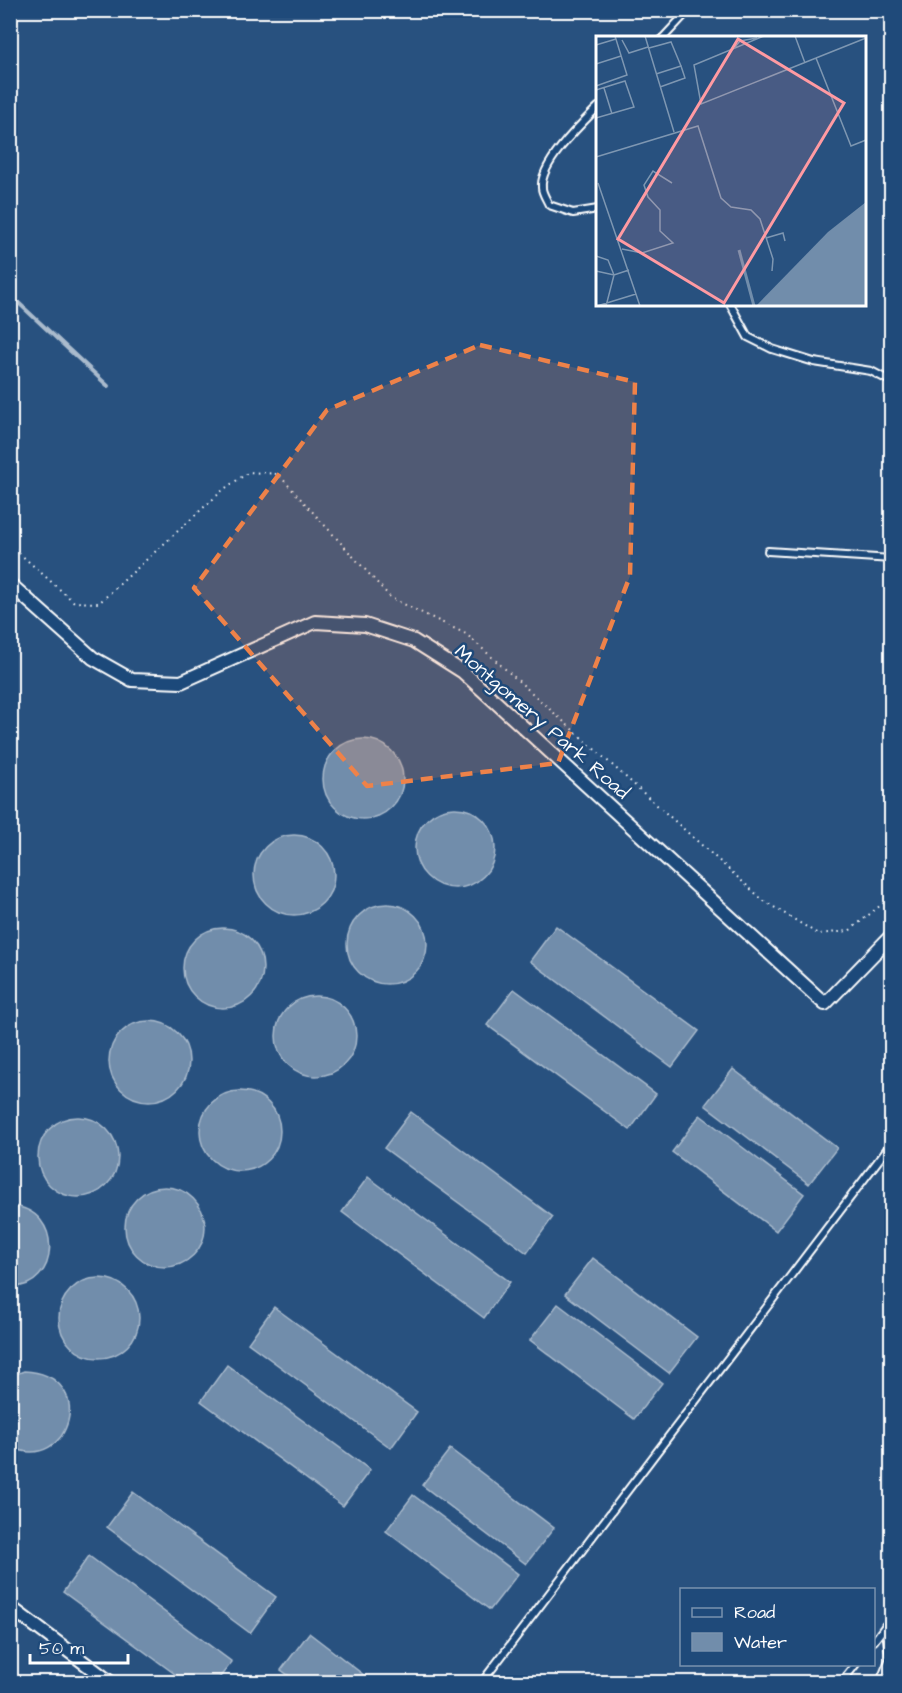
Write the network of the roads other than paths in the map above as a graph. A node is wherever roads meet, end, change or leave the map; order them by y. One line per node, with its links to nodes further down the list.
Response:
1 (689, 10): 2 (lane)
2 (665, 36)
3 (596, 108): 4 (lane)
4 (596, 209)
5 (731, 306): 6 (lane)
6 (891, 382)
7 (768, 551): 8 (lane)
8 (891, 559)
9 (10, 584): 10 (street, Montgomery Park Road)
10 (891, 935)
11 (891, 1153): 18 (lane)
12 (10, 1607): 17 (street)
13 (891, 1617): 14 (lane)
14 (885, 1626): 15 (lane); 20 (lane)
15 (875, 1638)
16 (855, 1666): 19 (lane)
17 (110, 1683)
18 (482, 1683)
19 (842, 1683)
20 (880, 1683)

